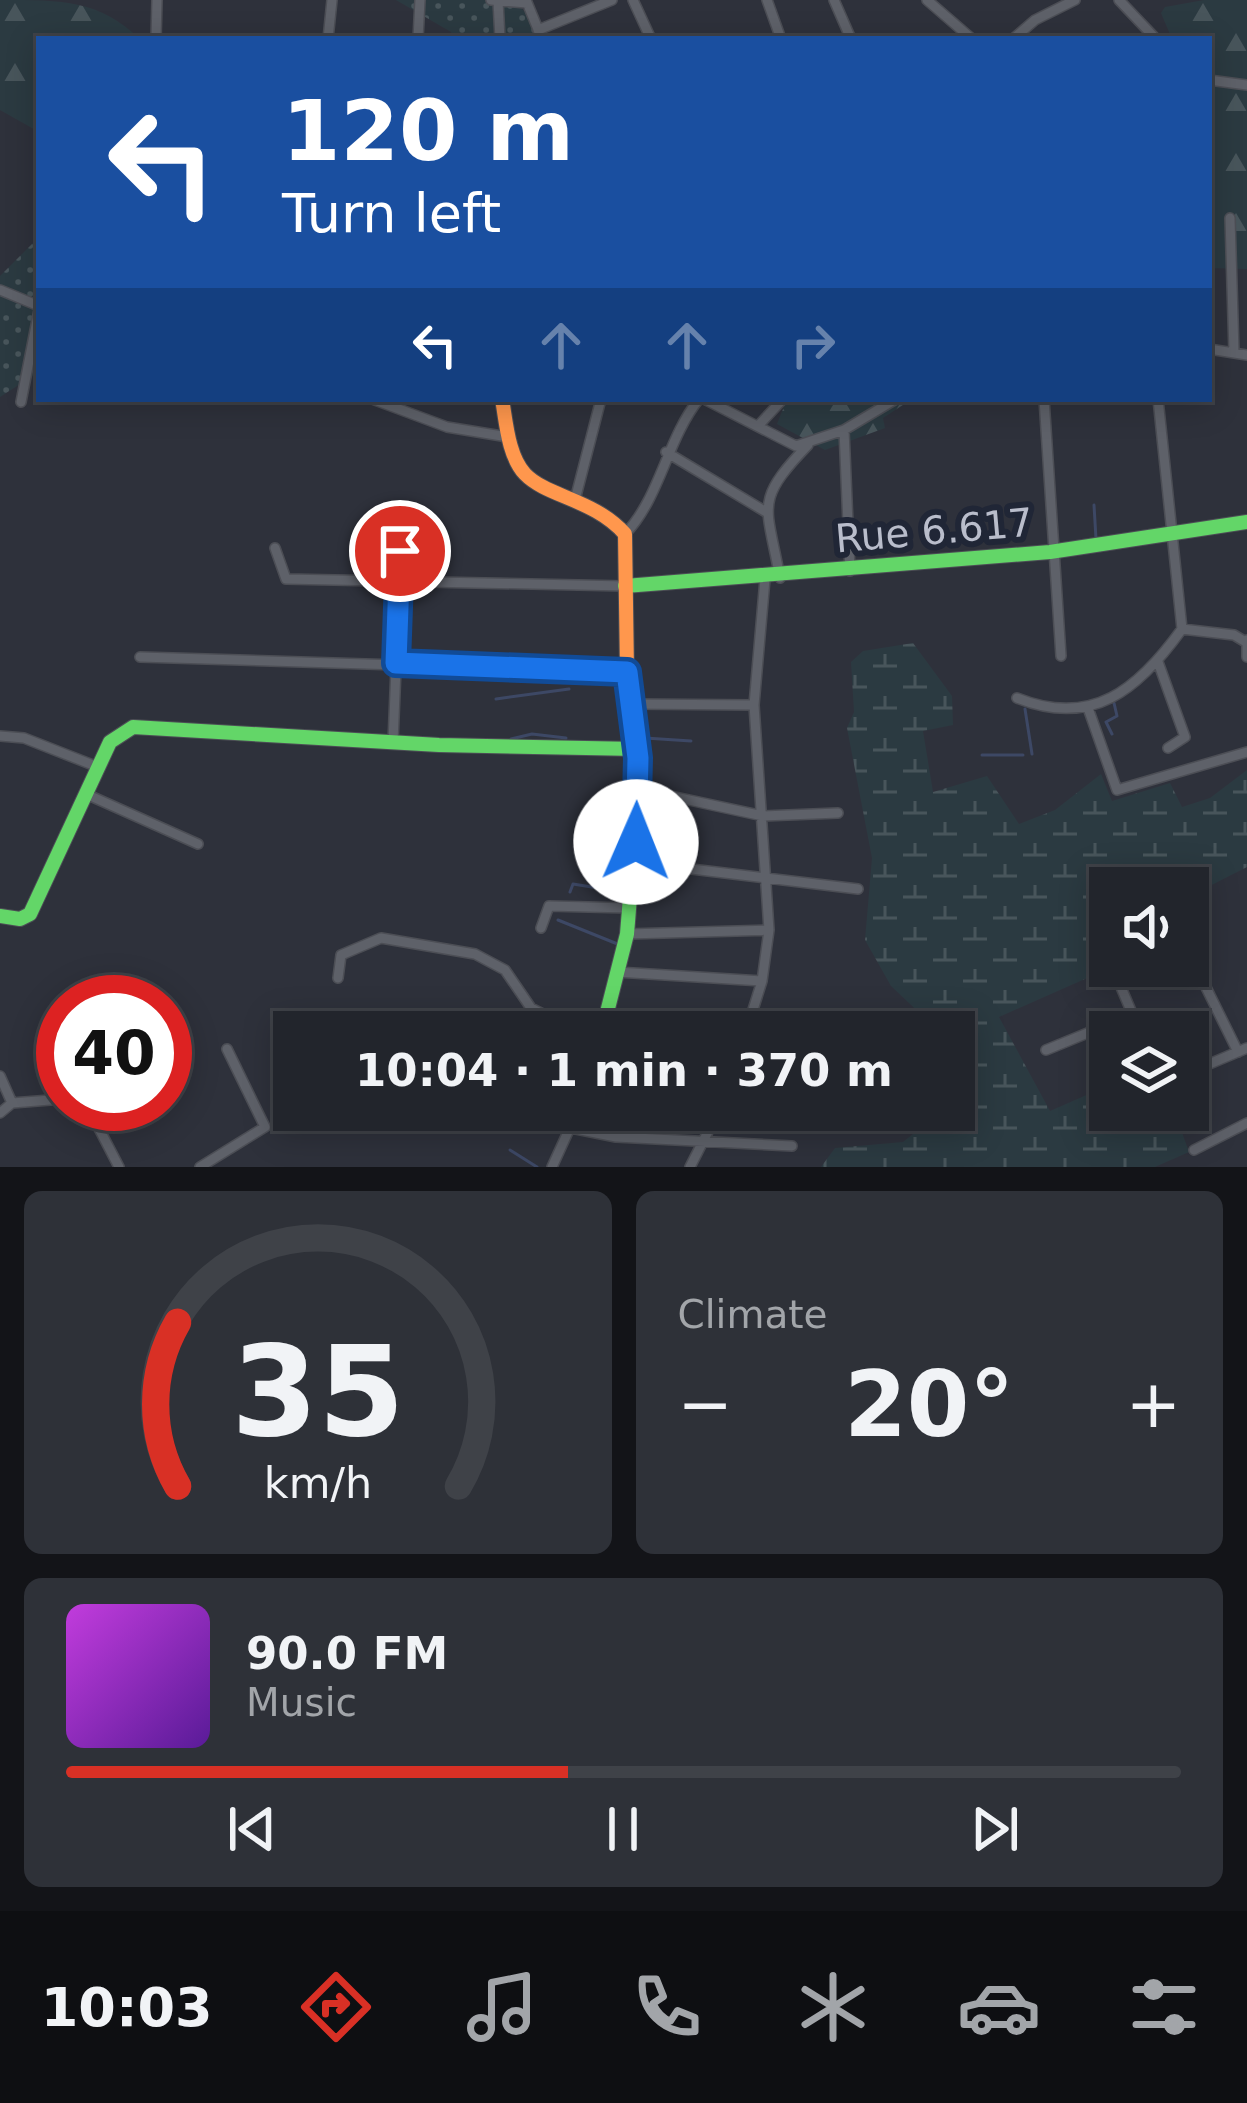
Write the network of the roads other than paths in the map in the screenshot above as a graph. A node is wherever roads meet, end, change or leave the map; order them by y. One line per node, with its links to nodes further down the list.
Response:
1 (156, 0): 14 (street)
2 (332, 0): 15 (street)
3 (420, 0): 16 (street)
4 (494, 0): 12 (street); 17 (street)
5 (612, 0): 13 (street)
6 (633, 0): 18 (street)
7 (766, 0): 19 (street)
8 (834, 0): 20 (street)
9 (927, 0): 21 (street)
10 (1075, 0): 22 (street)
11 (1120, 0): 23 (street)
12 (527, 2): 13 (street)
13 (540, 35)
14 (156, 36)
15 (328, 36)
16 (418, 36)
17 (500, 36)
18 (650, 36)
19 (777, 36)
20 (850, 36)
21 (969, 36)
22 (1016, 36)
23 (1153, 36)
24 (1212, 80): 25 (street)
25 (1247, 85)
26 (1230, 218): 31 (street)
27 (0, 290): 28 (street)
28 (36, 307)
29 (36, 324): 33 (street)
30 (1212, 350): 31 (street)
31 (1234, 352): 32 (street)
32 (1247, 355)
33 (21, 402)
34 (380, 402): 45 (street)
35 (502, 402): 45 (street)
36 (600, 402): 48 (street)
37 (700, 402): 47 (street)
38 (708, 402): 43 (street)
39 (780, 402): 43 (street)
40 (891, 402): 44 (street)
41 (1044, 402): 56 (street)
42 (1158, 402): 54 (street)
43 (758, 426): 46 (street)
44 (844, 430): 46 (street); 57 (street)
45 (508, 437): 48 (street)
46 (808, 445): 49 (street)
47 (666, 452): 49 (street); 53 (street)
48 (576, 496): 53 (street)
49 (766, 512): 58 (street)
50 (402, 520): 59 (street)
51 (1246, 522): 52 (street); 54 (street, Rue 6.617)
52 (1247, 532)
53 (625, 534): 60 (street)
54 (1168, 536): 56 (street, Rue 6.617); 61 (street)
55 (275, 548): 59 (street)
56 (1050, 552): 57 (street, Rue 6.617); 64 (street)
57 (850, 571): 58 (street, Rue 6.617)
58 (773, 578): 60 (street, Rue 6.617); 71 (street)
59 (398, 583): 60 (street); 67 (street)
60 (625, 586): 68 (street)
61 (1182, 629): 62 (street); 66 (street)
62 (1246, 640): 65 (street)
63 (140, 656): 67 (street)
64 (1061, 656)
65 (1247, 657)
66 (1158, 662): 72 (street); 76 (street)
67 (396, 663): 68 (street); 74 (street)
68 (627, 672): 70 (street)
69 (1017, 698): 72 (street)
70 (632, 704): 71 (street); 75 (street)
71 (754, 705): 82 (street)
72 (1088, 708): 77 (street)
73 (0, 736): 78 (street)
74 (394, 742): 75 (street); 78 (street)
75 (637, 748): 79 (street)
76 (1168, 748)
77 (1247, 752)
78 (98, 767): 80 (street)
79 (638, 789): 82 (street); 84 (street)
80 (86, 794): 83 (street); 88 (street)
81 (838, 813): 82 (street)
82 (763, 817): 85 (street)
83 (198, 844)
84 (633, 862): 85 (street); 87 (street)
85 (767, 880): 86 (street); 90 (street)
86 (858, 889)
87 (628, 908): 89 (street); 91 (street)
88 (0, 916)
89 (541, 928)
90 (769, 930): 91 (street); 94 (street)
91 (627, 934): 92 (street)
92 (617, 972): 94 (street); 97 (street)
93 (338, 978): 96 (street)
94 (762, 981): 98 (street)
95 (1208, 987): 102 (street)
96 (537, 1011)
97 (607, 1011)
98 (753, 1011)
99 (1089, 1032): 101 (street)
100 (227, 1049): 117 (street)
101 (1046, 1050)
102 (1243, 1050): 103 (street)
103 (1209, 1064)
104 (0, 1076): 106 (street)
105 (36, 1102): 106 (street)
106 (12, 1103): 107 (street)
107 (0, 1113)
108 (1247, 1123): 115 (street)
109 (100, 1131): 116 (street)
110 (570, 1131): 118 (street)
111 (586, 1131): 113 (street)
112 (710, 1131): 113 (street)
113 (707, 1138): 114 (street); 119 (street)
114 (792, 1146)
115 (1194, 1150)
116 (119, 1167)
117 (200, 1167)
118 (552, 1167)
119 (690, 1167)

